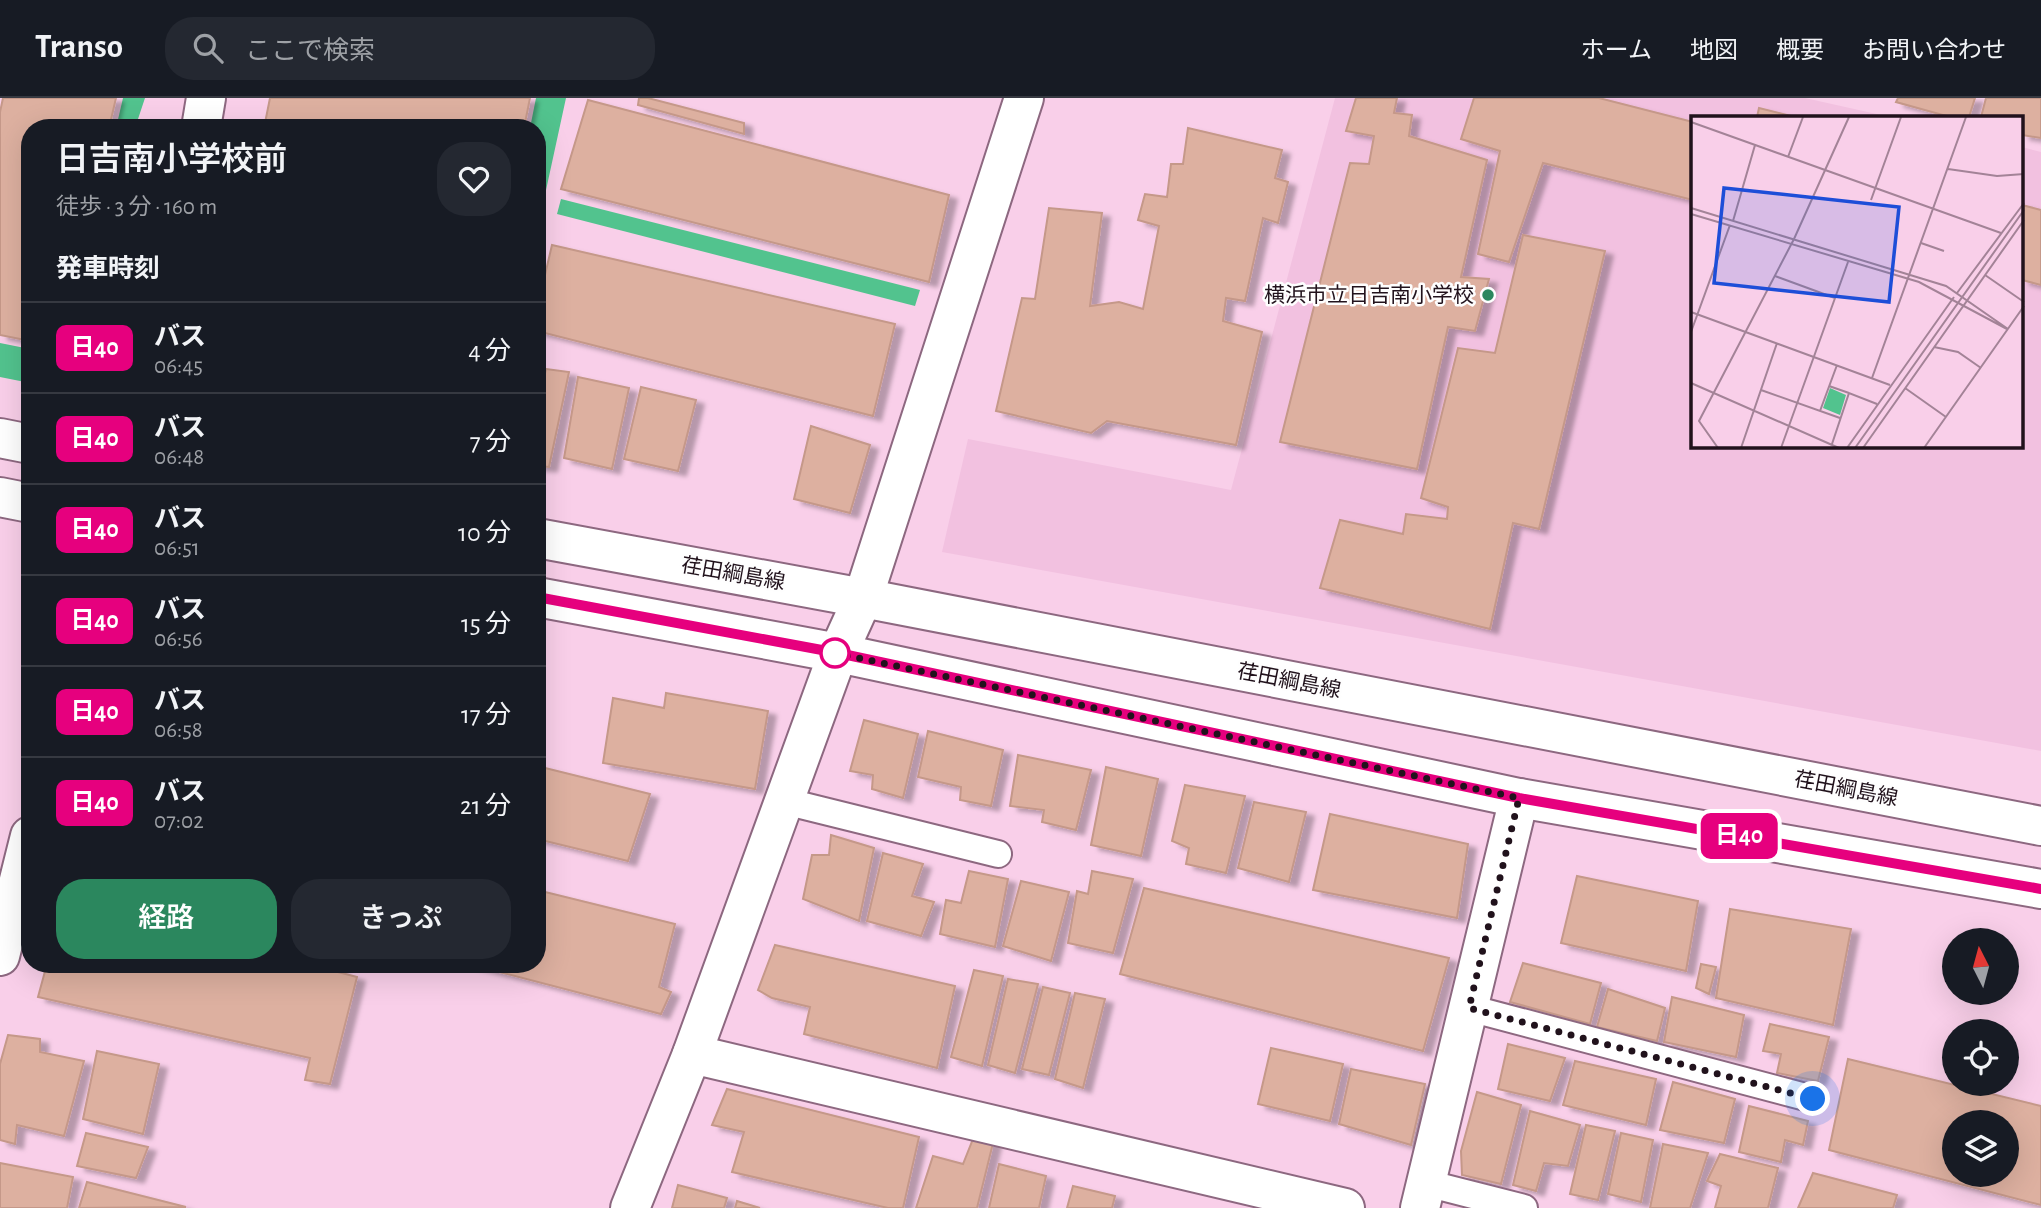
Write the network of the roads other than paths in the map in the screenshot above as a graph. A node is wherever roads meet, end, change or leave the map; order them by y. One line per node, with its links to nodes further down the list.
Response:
1 (206, 98): 3 (main road)
2 (1024, 98): 9 (main road)
3 (202, 119)
4 (0, 438): 5 (main road)
5 (21, 442)
6 (0, 497): 7 (main road)
7 (21, 500)
8 (546, 540): 9 (main road, 荏田綱島線)
9 (863, 598): 11 (main road); 14 (main road, 荏田綱島線)
10 (546, 599): 11 (main road)
11 (838, 653): 12 (main road); 13 (main road)
12 (1519, 798): 17 (main road); 19 (main road)
13 (784, 801): 15 (lane); 20 (main road)
14 (2041, 827)
15 (998, 854)
16 (21, 872): 18 (main road)
17 (2041, 889)
18 (0, 956)
19 (1469, 1008): 21 (lane); 22 (main road)
20 (692, 1054): 23 (main road); 24 (main road)
21 (1813, 1099)
22 (1423, 1196): 25 (lane)
23 (630, 1208)
24 (1345, 1208)
25 (1524, 1208)

